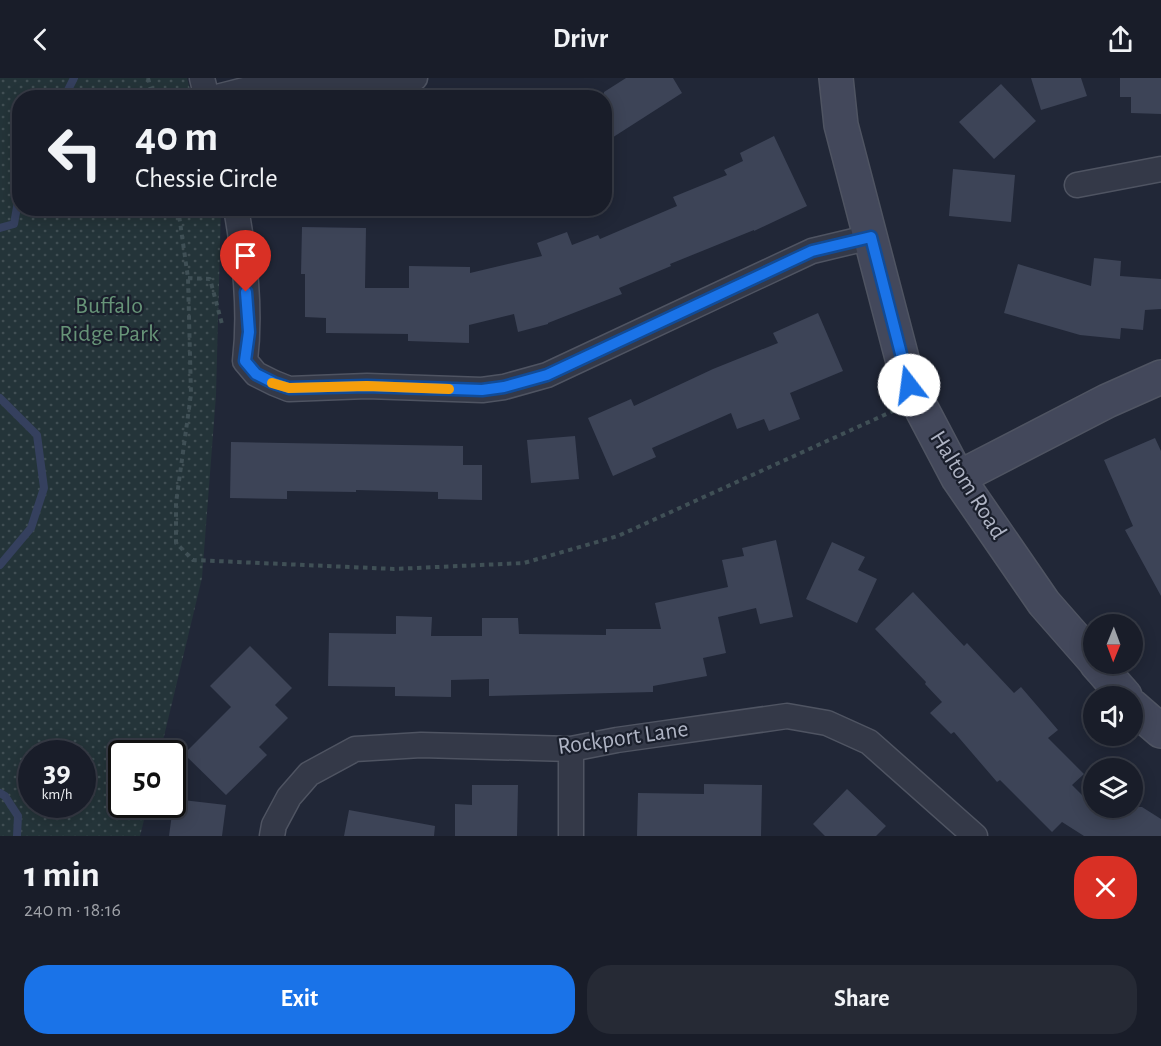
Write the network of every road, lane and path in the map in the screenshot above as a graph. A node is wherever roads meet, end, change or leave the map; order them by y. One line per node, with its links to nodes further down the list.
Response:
1 (415, 78): 3 (street)
2 (836, 78): 8 (main road, Haltom Road)
3 (244, 90)
4 (1161, 169): 5 (street)
5 (1077, 185)
6 (179, 216): 9 (path)
7 (237, 216): 10 (street)
8 (871, 237): 10 (street); 12 (main road, Haltom Road)
9 (188, 278): 10 (path); 12 (path)
10 (249, 332)
11 (1161, 377): 13 (main road)
12 (917, 400): 13 (main road, Haltom Road)
13 (958, 478): 14 (main road, Haltom Road)
14 (1083, 648)
15 (1106, 674): 16 (main road, Haltom Road)
16 (1117, 686)
17 (1143, 715): 18 (main road)
18 (1161, 731)
19 (571, 749): 20 (street, Rockport Lane); 21 (street); 22 (street, Rockport Lane)
20 (272, 836)
21 (571, 836)
22 (975, 836)

